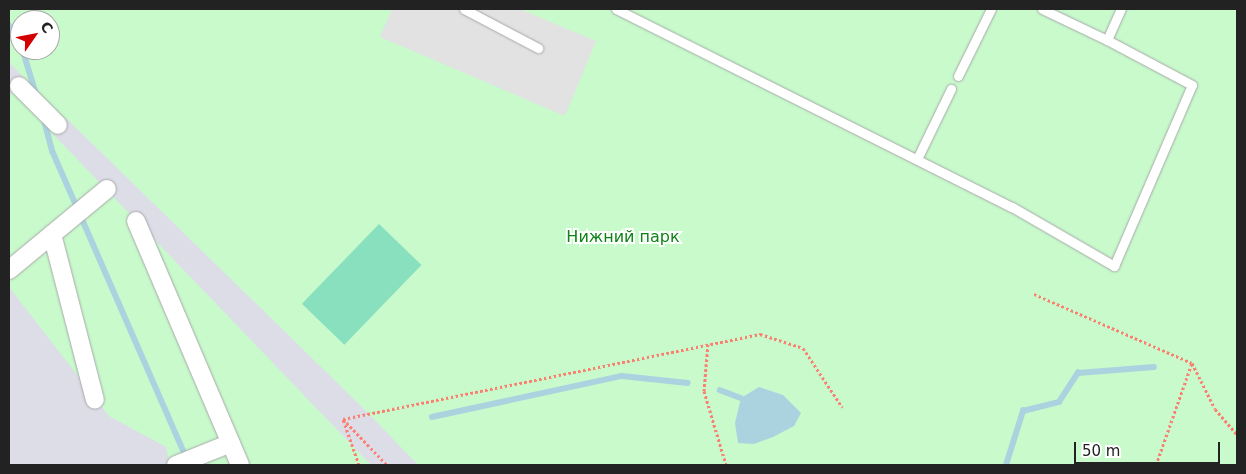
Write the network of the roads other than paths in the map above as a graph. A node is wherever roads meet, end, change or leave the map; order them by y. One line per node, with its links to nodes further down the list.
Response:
1 (464, 9): 7 (lane)
2 (616, 9): 12 (lane)
3 (991, 9): 8 (lane)
4 (1042, 9): 6 (lane)
5 (1121, 9): 6 (lane)
6 (1107, 40): 12 (lane)
7 (538, 48)
8 (958, 76)
9 (19, 86): 11 (street)
10 (951, 89): 12 (lane)
11 (58, 125)
12 (917, 158)
13 (107, 189): 15 (street)
14 (136, 221): 18 (street)
15 (52, 234): 16 (street); 17 (street)
16 (9, 270)
17 (95, 400)
18 (231, 443): 19 (street); 20 (street)
19 (176, 465)
20 (240, 465)

